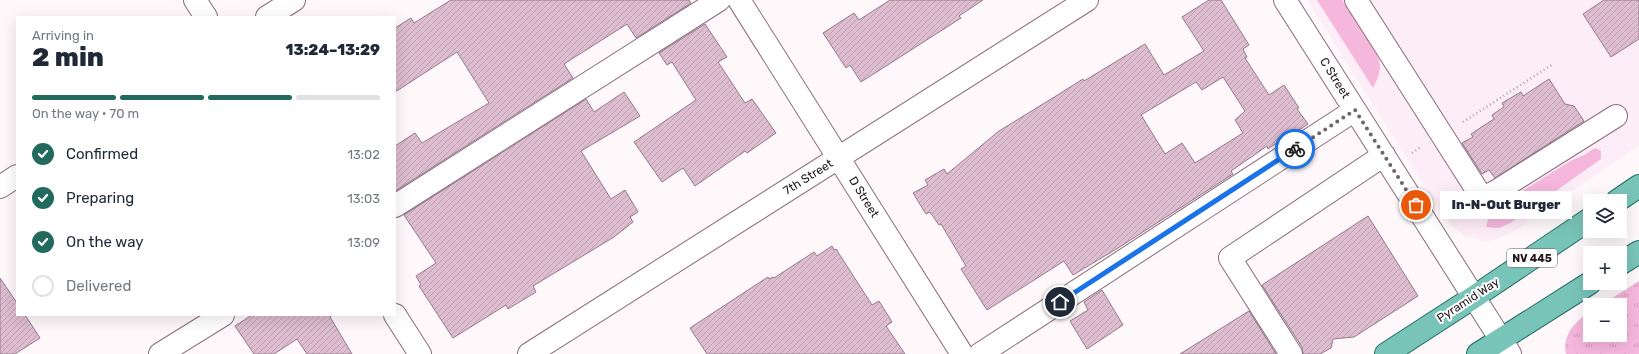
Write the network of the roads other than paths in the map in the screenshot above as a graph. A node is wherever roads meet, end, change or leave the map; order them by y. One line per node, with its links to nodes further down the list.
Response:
1 (195, 0): 8 (street)
2 (294, 0): 9 (street)
3 (719, 0): 18 (street)
4 (739, 0): 13 (street, D Street)
5 (1087, 0): 13 (street, 7th Street)
6 (1285, 0): 10 (street, C Street)
7 (1356, 0): 11 (street)
8 (205, 16)
9 (270, 16)
10 (1355, 110): 12 (street, C Street); 31 (street)
11 (1616, 116)
12 (1384, 155): 23 (street, C Street); 32 (street)
13 (839, 157): 29 (street, 7th Street); 30 (street, D Street)
14 (16, 177): 16 (street)
15 (1639, 186): 17 (main road)
16 (0, 187)
17 (1627, 194)
18 (396, 205)
19 (1583, 224): 23 (main road, Pyramid Way / NV 445)
20 (1639, 252): 21 (main road)
21 (1627, 260)
22 (1583, 288): 26 (main road)
23 (1474, 297): 26 (street, C Street); 33 (main road, Pyramid Way / NV 445)
24 (220, 316): 27 (street)
25 (396, 316): 28 (street)
26 (1506, 347): 34 (main road)
27 (160, 354)
28 (420, 354)
29 (529, 354)
30 (962, 354)
31 (980, 354)
32 (1291, 354)
33 (1386, 354)
34 (1478, 354)

